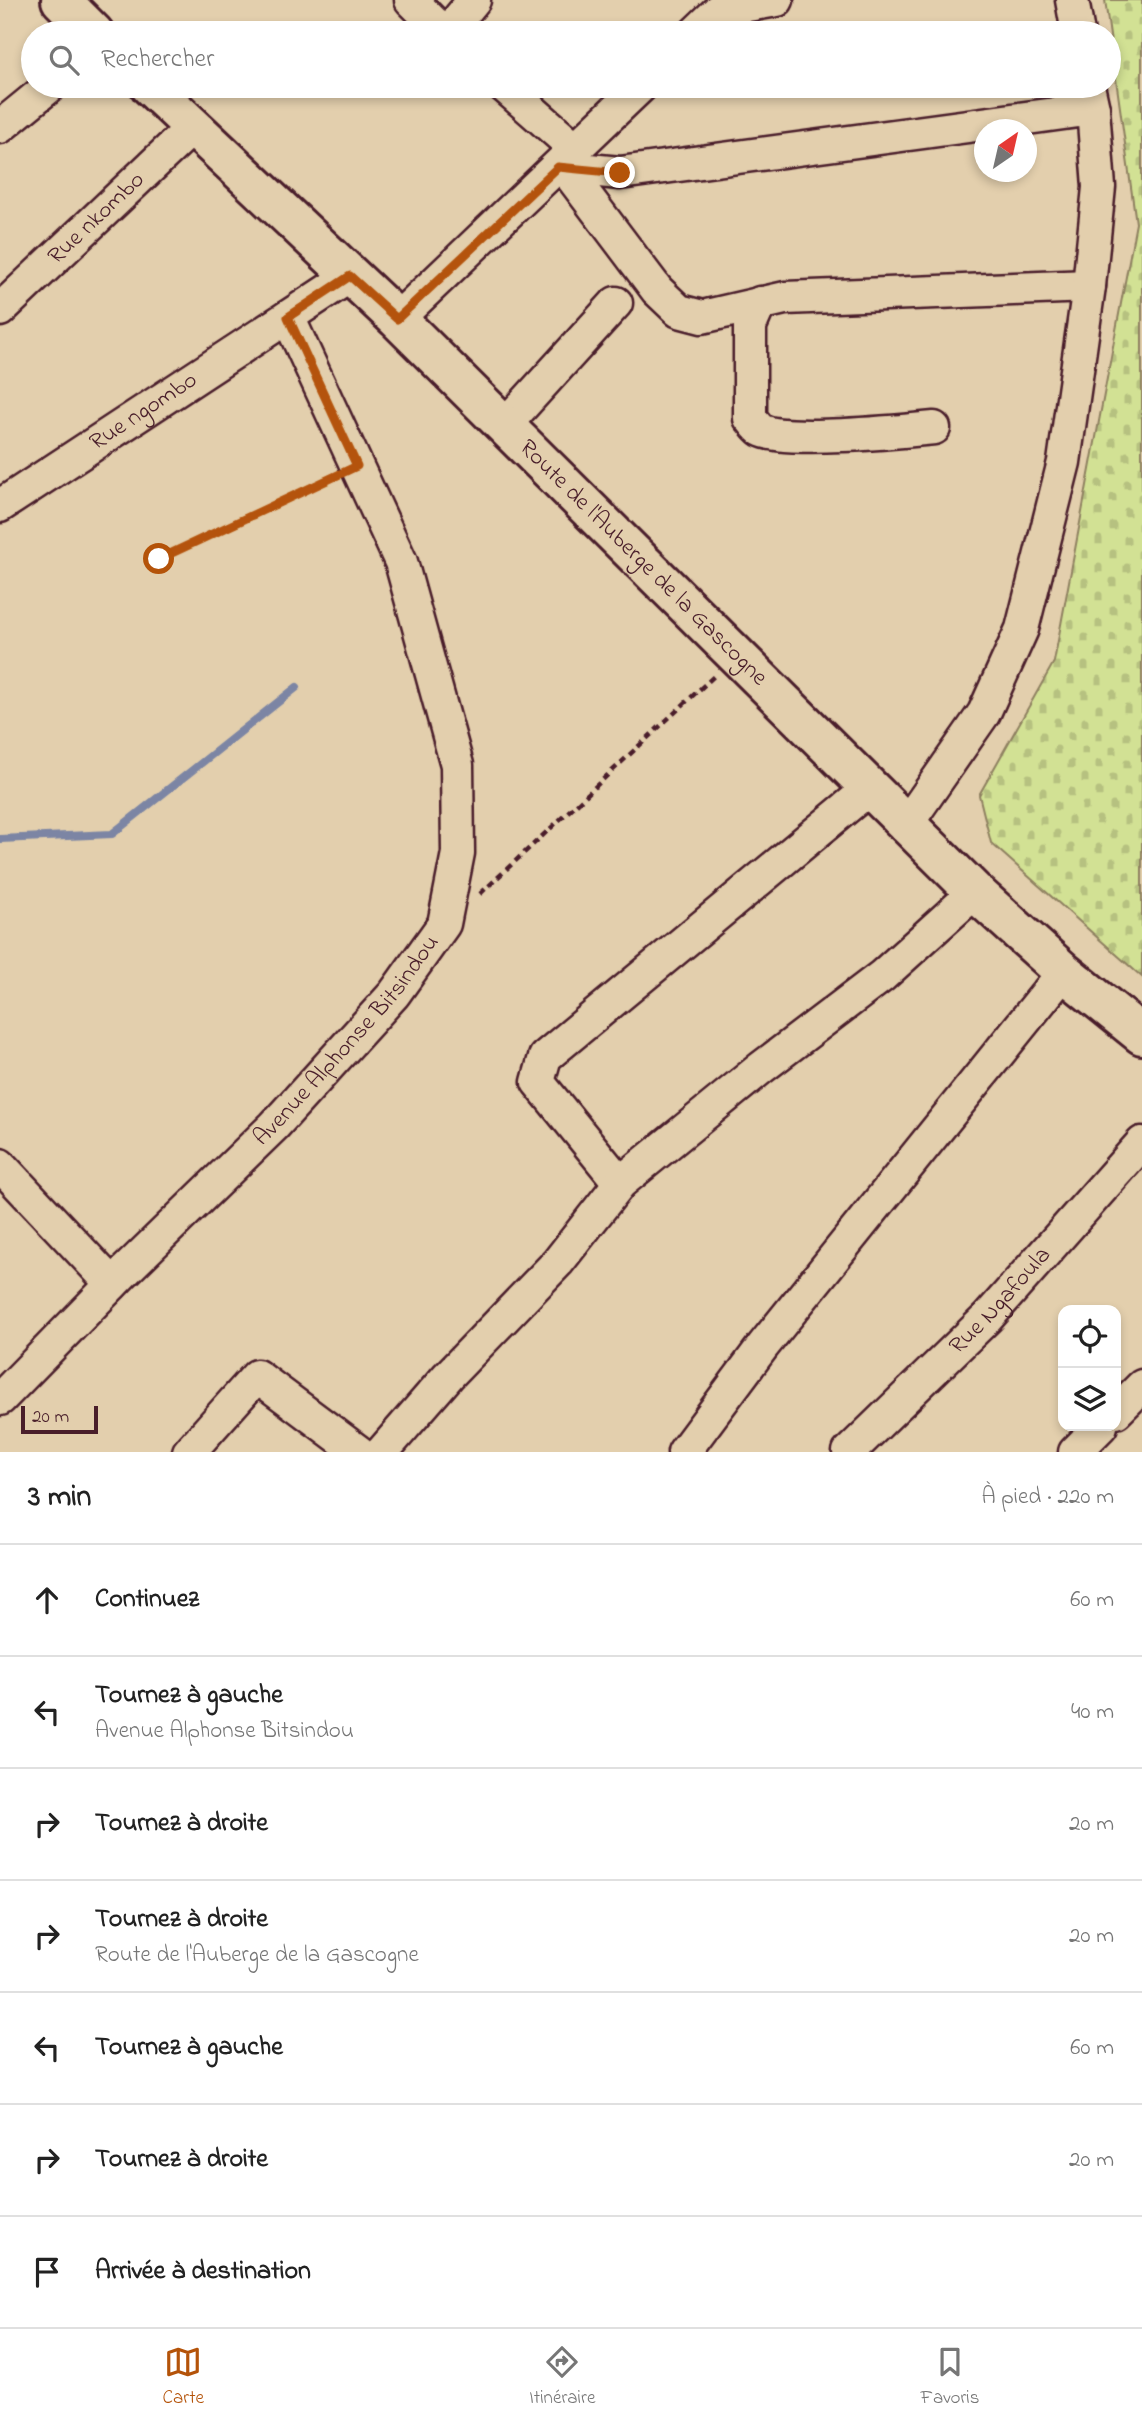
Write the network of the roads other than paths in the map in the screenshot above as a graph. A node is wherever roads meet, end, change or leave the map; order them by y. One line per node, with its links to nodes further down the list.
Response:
1 (61, 0): 7 (street)
2 (411, 0): 8 (street)
3 (474, 0): 9 (street)
4 (777, 0): 6 (street)
5 (1072, 0): 11 (street)
6 (718, 5): 10 (street)
7 (82, 21)
8 (433, 21)
9 (456, 21)
10 (705, 21)
11 (1076, 21)
12 (35, 98): 18 (street)
13 (163, 98): 17 (street, Route de l'Auberge de la Gascogne)
14 (514, 98): 19 (street)
15 (629, 98): 19 (street)
16 (1091, 98): 19 (street); 21 (street)
17 (194, 126): 20 (street, Route de l'Auberge de la Gascogne); 24 (street, Rue nkombo)
18 (0, 127)
19 (566, 161): 23 (street); 26 (street)
20 (350, 276): 25 (street, Rue ngombo); 26 (street, Route de l'Auberge de la Gascogne)
21 (1089, 286): 23 (street); 31 (street)
22 (616, 303): 27 (street)
23 (760, 303): 28 (street)
24 (0, 310)
25 (288, 317): 29 (street, Rue ngombo); 38 (street, Avenue Alphonse Bitsindou)
26 (397, 319): 27 (street, Route de l'Auberge de la Gascogne)
27 (505, 426): 30 (street, Route de l'Auberge de la Gascogne)
28 (934, 428)
29 (0, 506)
30 (870, 788): 31 (street, Route de l'Auberge de la Gascogne); 37 (street)
31 (906, 825): 32 (street, Route de l'Auberge de la Gascogne)
32 (975, 892): 33 (street, Route de l'Auberge de la Gascogne); 37 (street)
33 (1063, 972): 34 (street, Route de l'Auberge de la Gascogne); 46 (street)
34 (1142, 1035)
35 (1142, 1143): 47 (street, Rue Ngafoula)
36 (0, 1165): 38 (street)
37 (620, 1183): 45 (street)
38 (112, 1284): 40 (street, Avenue Alphonse Bitsindou)
39 (1142, 1386): 41 (street)
40 (0, 1399)
41 (1121, 1407)
42 (1096, 1431): 48 (street)
43 (189, 1452): 44 (street)
44 (359, 1452)
45 (382, 1452)
46 (684, 1452)
47 (849, 1452)
48 (1075, 1452)

